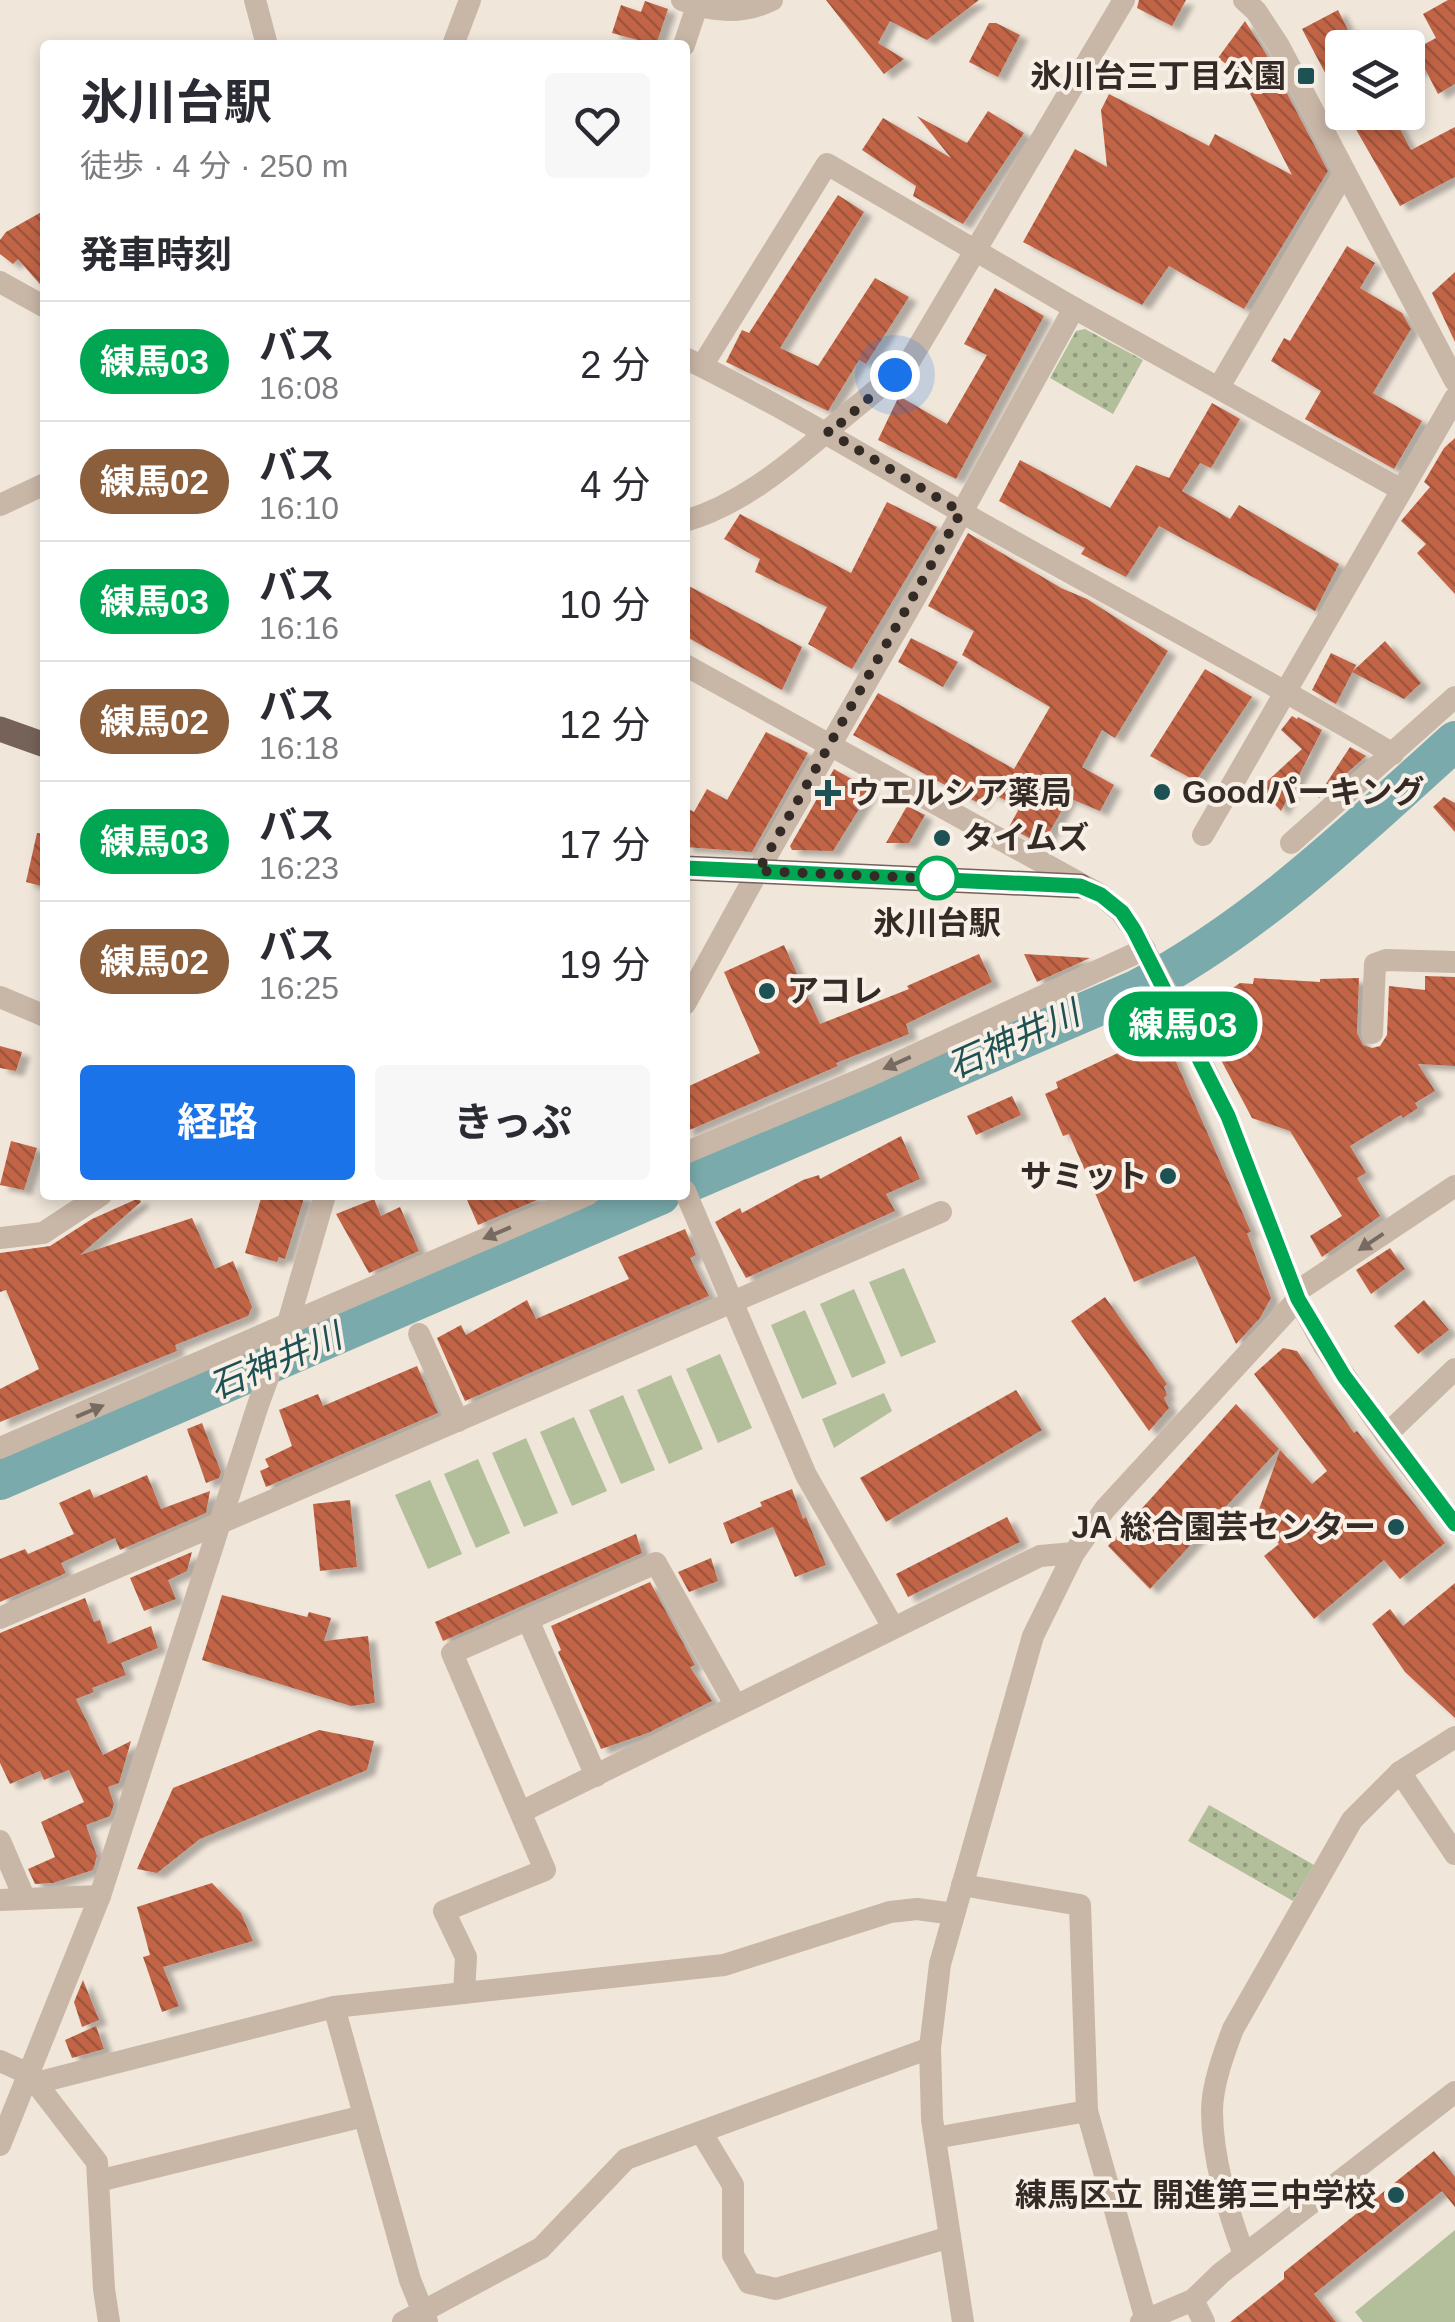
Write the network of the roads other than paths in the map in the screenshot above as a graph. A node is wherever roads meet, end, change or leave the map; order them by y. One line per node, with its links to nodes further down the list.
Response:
1 (256, 0): 7 (street)
2 (470, 0): 8 (street)
3 (772, 0): 6 (street)
4 (1124, 0): 11 (street)
5 (1244, 0): 10 (street)
6 (693, 2): 9 (street)
7 (267, 40)
8 (455, 40)
9 (685, 40)
10 (1344, 173): 16 (street); 17 (street)
11 (976, 250): 14 (street); 15 (street); 19 (street)
12 (0, 282): 13 (street)
13 (40, 304)
14 (1074, 308): 17 (street); 23 (street)
15 (693, 362): 19 (street)
16 (1455, 382)
17 (1218, 387): 21 (street)
18 (1455, 398): 21 (street)
19 (827, 431): 23 (street); 24 (street)
20 (40, 486): 22 (street)
21 (1400, 489): 26 (street)
22 (0, 505)
23 (961, 512): 26 (street); 30 (street)
24 (690, 519)
25 (690, 668): 30 (street)
26 (1286, 691): 31 (street); 32 (street)
27 (1455, 698): 31 (street)
28 (0, 729): 29 (main road)
29 (40, 742)
30 (830, 746): 35 (street); 36 (street)
31 (1393, 754): 33 (street)
32 (1203, 835)
33 (1291, 843)
34 (690, 868): 35 (main road)
35 (758, 871): 36 (main road); 39 (street)
36 (1080, 886): 37 (street)
37 (1147, 953): 43 (street, one-way to 43); 51 (street)
38 (1455, 962): 42 (street)
39 (690, 995)
40 (0, 997): 41 (street)
41 (40, 1014)
42 (1372, 1033)
43 (690, 1151)
44 (1451, 1189): 51 (street, one-way to 51)
45 (93, 1200): 50 (street)
46 (324, 1200): 53 (street)
47 (575, 1200): 53 (street, one-way to 53)
48 (690, 1201): 52 (street)
49 (942, 1212): 52 (street)
50 (0, 1238)
51 (1297, 1296): 57 (street); 61 (street)
52 (733, 1301): 56 (street); 64 (street)
53 (288, 1323): 58 (street, one-way to 53); 59 (street)
54 (419, 1334): 56 (street)
55 (1455, 1368): 57 (street)
56 (458, 1421): 59 (street)
57 (1386, 1434): 60 (street)
58 (0, 1448)
59 (222, 1524): 62 (street); 73 (street)
60 (1455, 1524)
61 (1074, 1553): 64 (street); 72 (street)
62 (0, 1618)
63 (528, 1620): 65 (street); 68 (street); 69 (street)
64 (894, 1628): 65 (street)
65 (736, 1706): 68 (street)
66 (1455, 1737): 67 (street)
67 (1400, 1772): 71 (street); 89 (street)
68 (596, 1776): 69 (street)
69 (521, 1812): 76 (street)
70 (0, 1841): 74 (street)
71 (1455, 1854)
72 (962, 1885): 75 (street); 82 (street)
73 (100, 1896): 74 (street); 80 (street)
74 (12, 1898)
75 (954, 1914): 76 (street); 78 (street)
76 (464, 1993): 77 (street)
77 (334, 2006): 80 (street); 83 (street)
78 (930, 2048): 84 (street); 85 (street)
79 (0, 2061): 80 (street)
80 (32, 2078): 86 (street); 87 (street)
81 (1455, 2092): 89 (street)
82 (1088, 2111): 85 (street); 92 (street)
83 (364, 2116): 87 (street); 91 (street)
84 (701, 2132): 88 (street); 91 (street)
85 (935, 2138): 88 (street)
86 (0, 2145)
87 (98, 2181): 93 (street)
88 (950, 2237): 94 (street)
89 (1244, 2254): 90 (street)
90 (1193, 2300): 92 (street); 95 (street)
91 (417, 2319)
92 (1144, 2321)
93 (109, 2322)
94 (963, 2322)
95 (1204, 2322)

